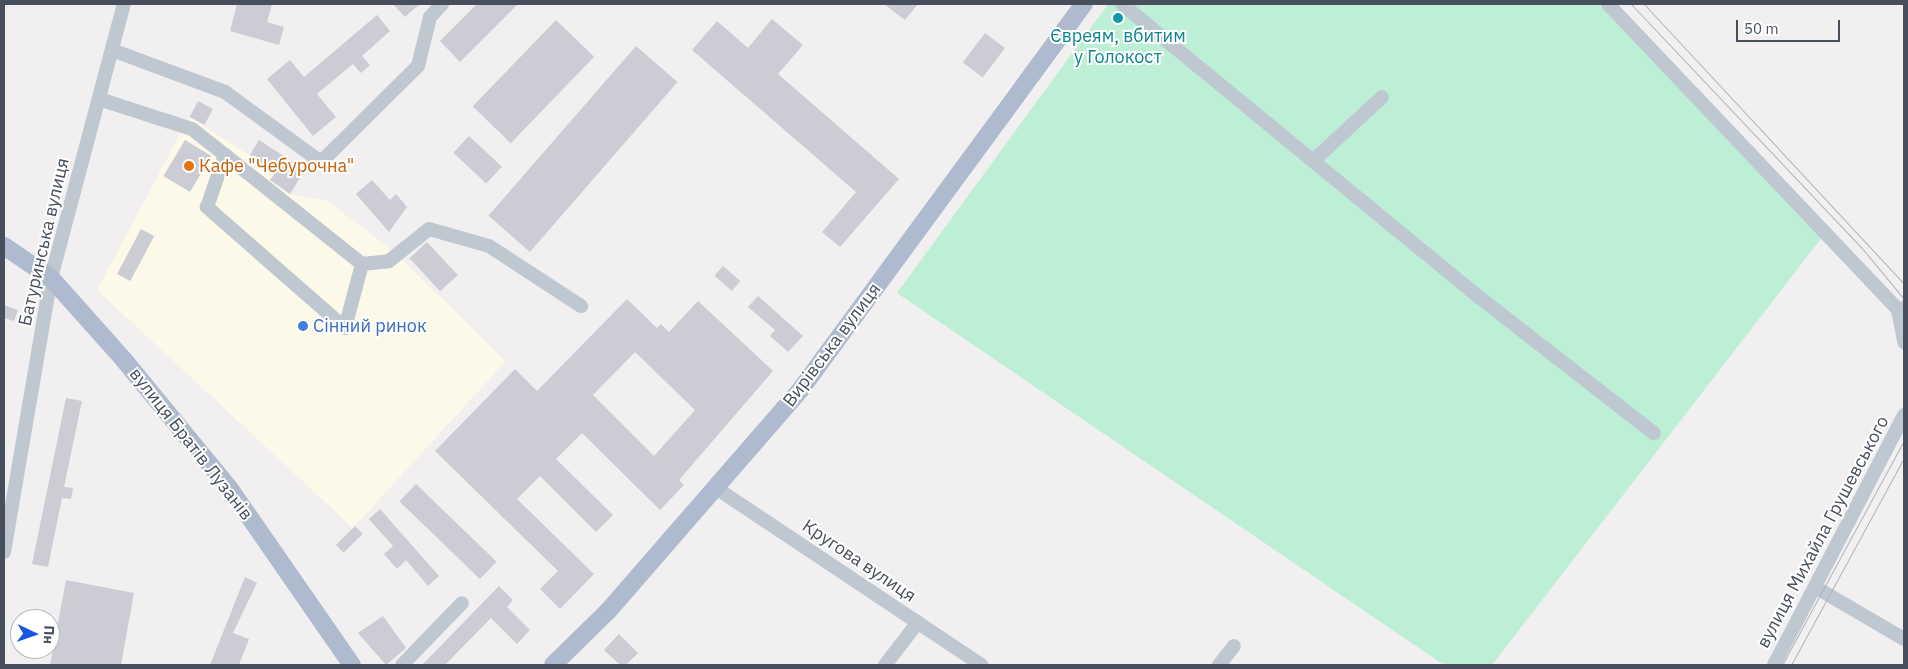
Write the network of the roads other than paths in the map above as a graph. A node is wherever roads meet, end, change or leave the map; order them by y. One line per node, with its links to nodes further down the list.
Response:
1 (124, 4): 6 (street, Батуринська вулиця)
2 (442, 4): 6 (street)
3 (1084, 4): 19 (main road, Вирівська вулиця)
4 (1122, 4): 10 (street)
5 (1608, 4): 15 (street)
6 (112, 50): 8 (street, Батуринська вулиця)
7 (1382, 98): 10 (street)
8 (99, 99): 9 (street); 13 (street, Батуринська вулиця)
9 (225, 155): 12 (street); 12 (street)
10 (1313, 161): 18 (street)
11 (4, 246): 13 (main road, вулиця Братів Лузанів)
12 (362, 264): 14 (street)
13 (51, 278): 20 (street, Батуринська вулиця); 26 (main road, вулиця Братів Лузанів)
14 (581, 306)
15 (1901, 309): 16 (street)
16 (1904, 342)
17 (1904, 415): 21 (street, вулиця Михайла Грушевського)
18 (1654, 433)
19 (716, 488): 23 (street, Кругова вулиця); 28 (main road, Вирівська вулиця)
20 (4, 552)
21 (1815, 587): 24 (street); 32 (street, вулиця Михайла Грушевського)
22 (462, 602): 27 (street)
23 (918, 622): 29 (street); 30 (street, Кругова вулиця)
24 (1904, 639)
25 (1234, 646): 31 (street)
26 (352, 665)
27 (402, 665)
28 (553, 665)
29 (885, 665)
30 (981, 665)
31 (1219, 665)
32 (1774, 665)

